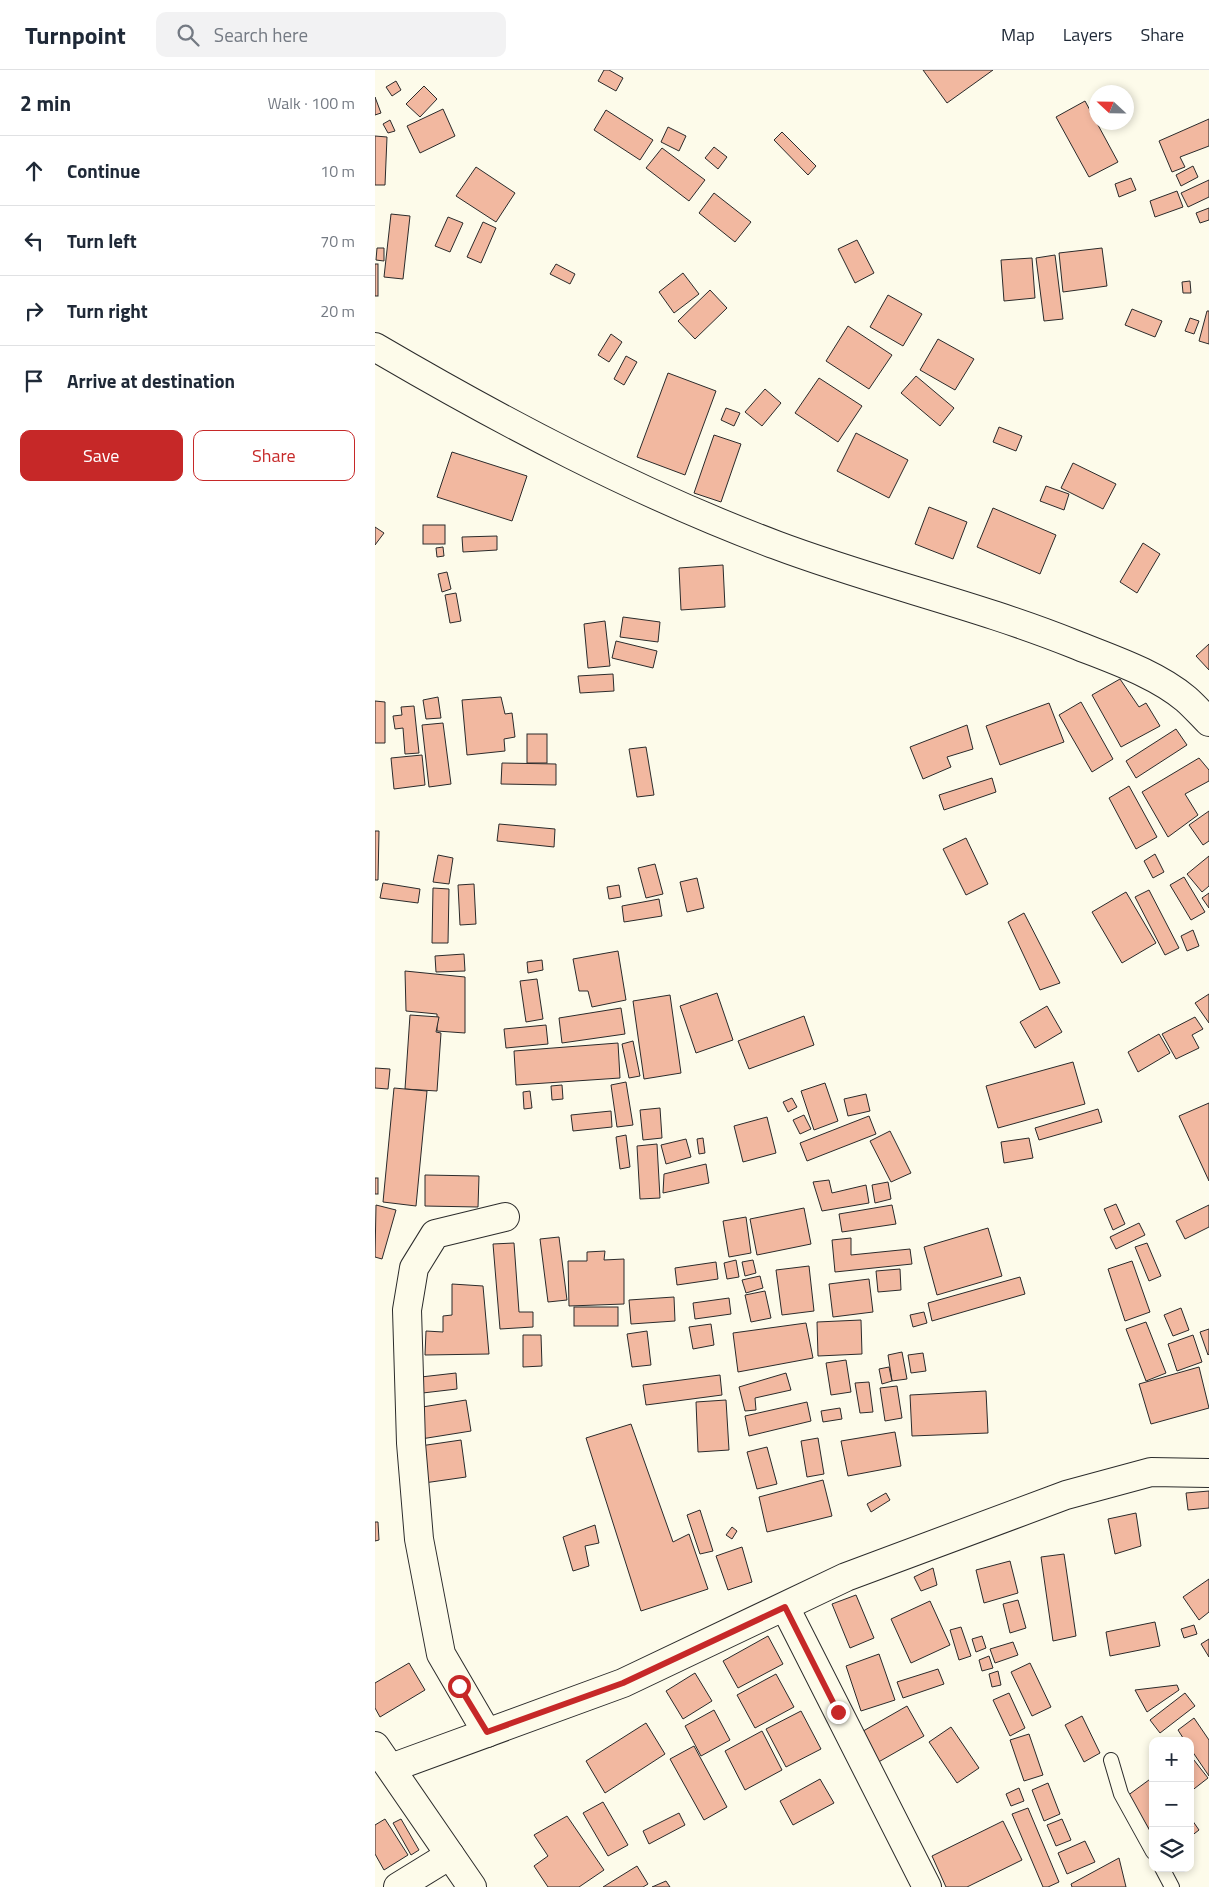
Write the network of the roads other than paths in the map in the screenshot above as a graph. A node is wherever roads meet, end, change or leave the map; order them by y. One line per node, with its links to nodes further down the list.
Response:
1 (375, 346): 2 (street)
2 (1209, 722)
3 (505, 1217): 6 (street)
4 (1209, 1473): 5 (street)
5 (785, 1607): 6 (street); 14 (street)
6 (487, 1732): 7 (street)
7 (383, 1757): 10 (street)
8 (1111, 1760): 9 (lane)
9 (1149, 1845)
10 (450, 1856): 12 (street); 13 (street)
11 (1163, 1872): 15 (lane)
12 (398, 1887)
13 (472, 1887)
14 (927, 1887)
15 (1172, 1887)

